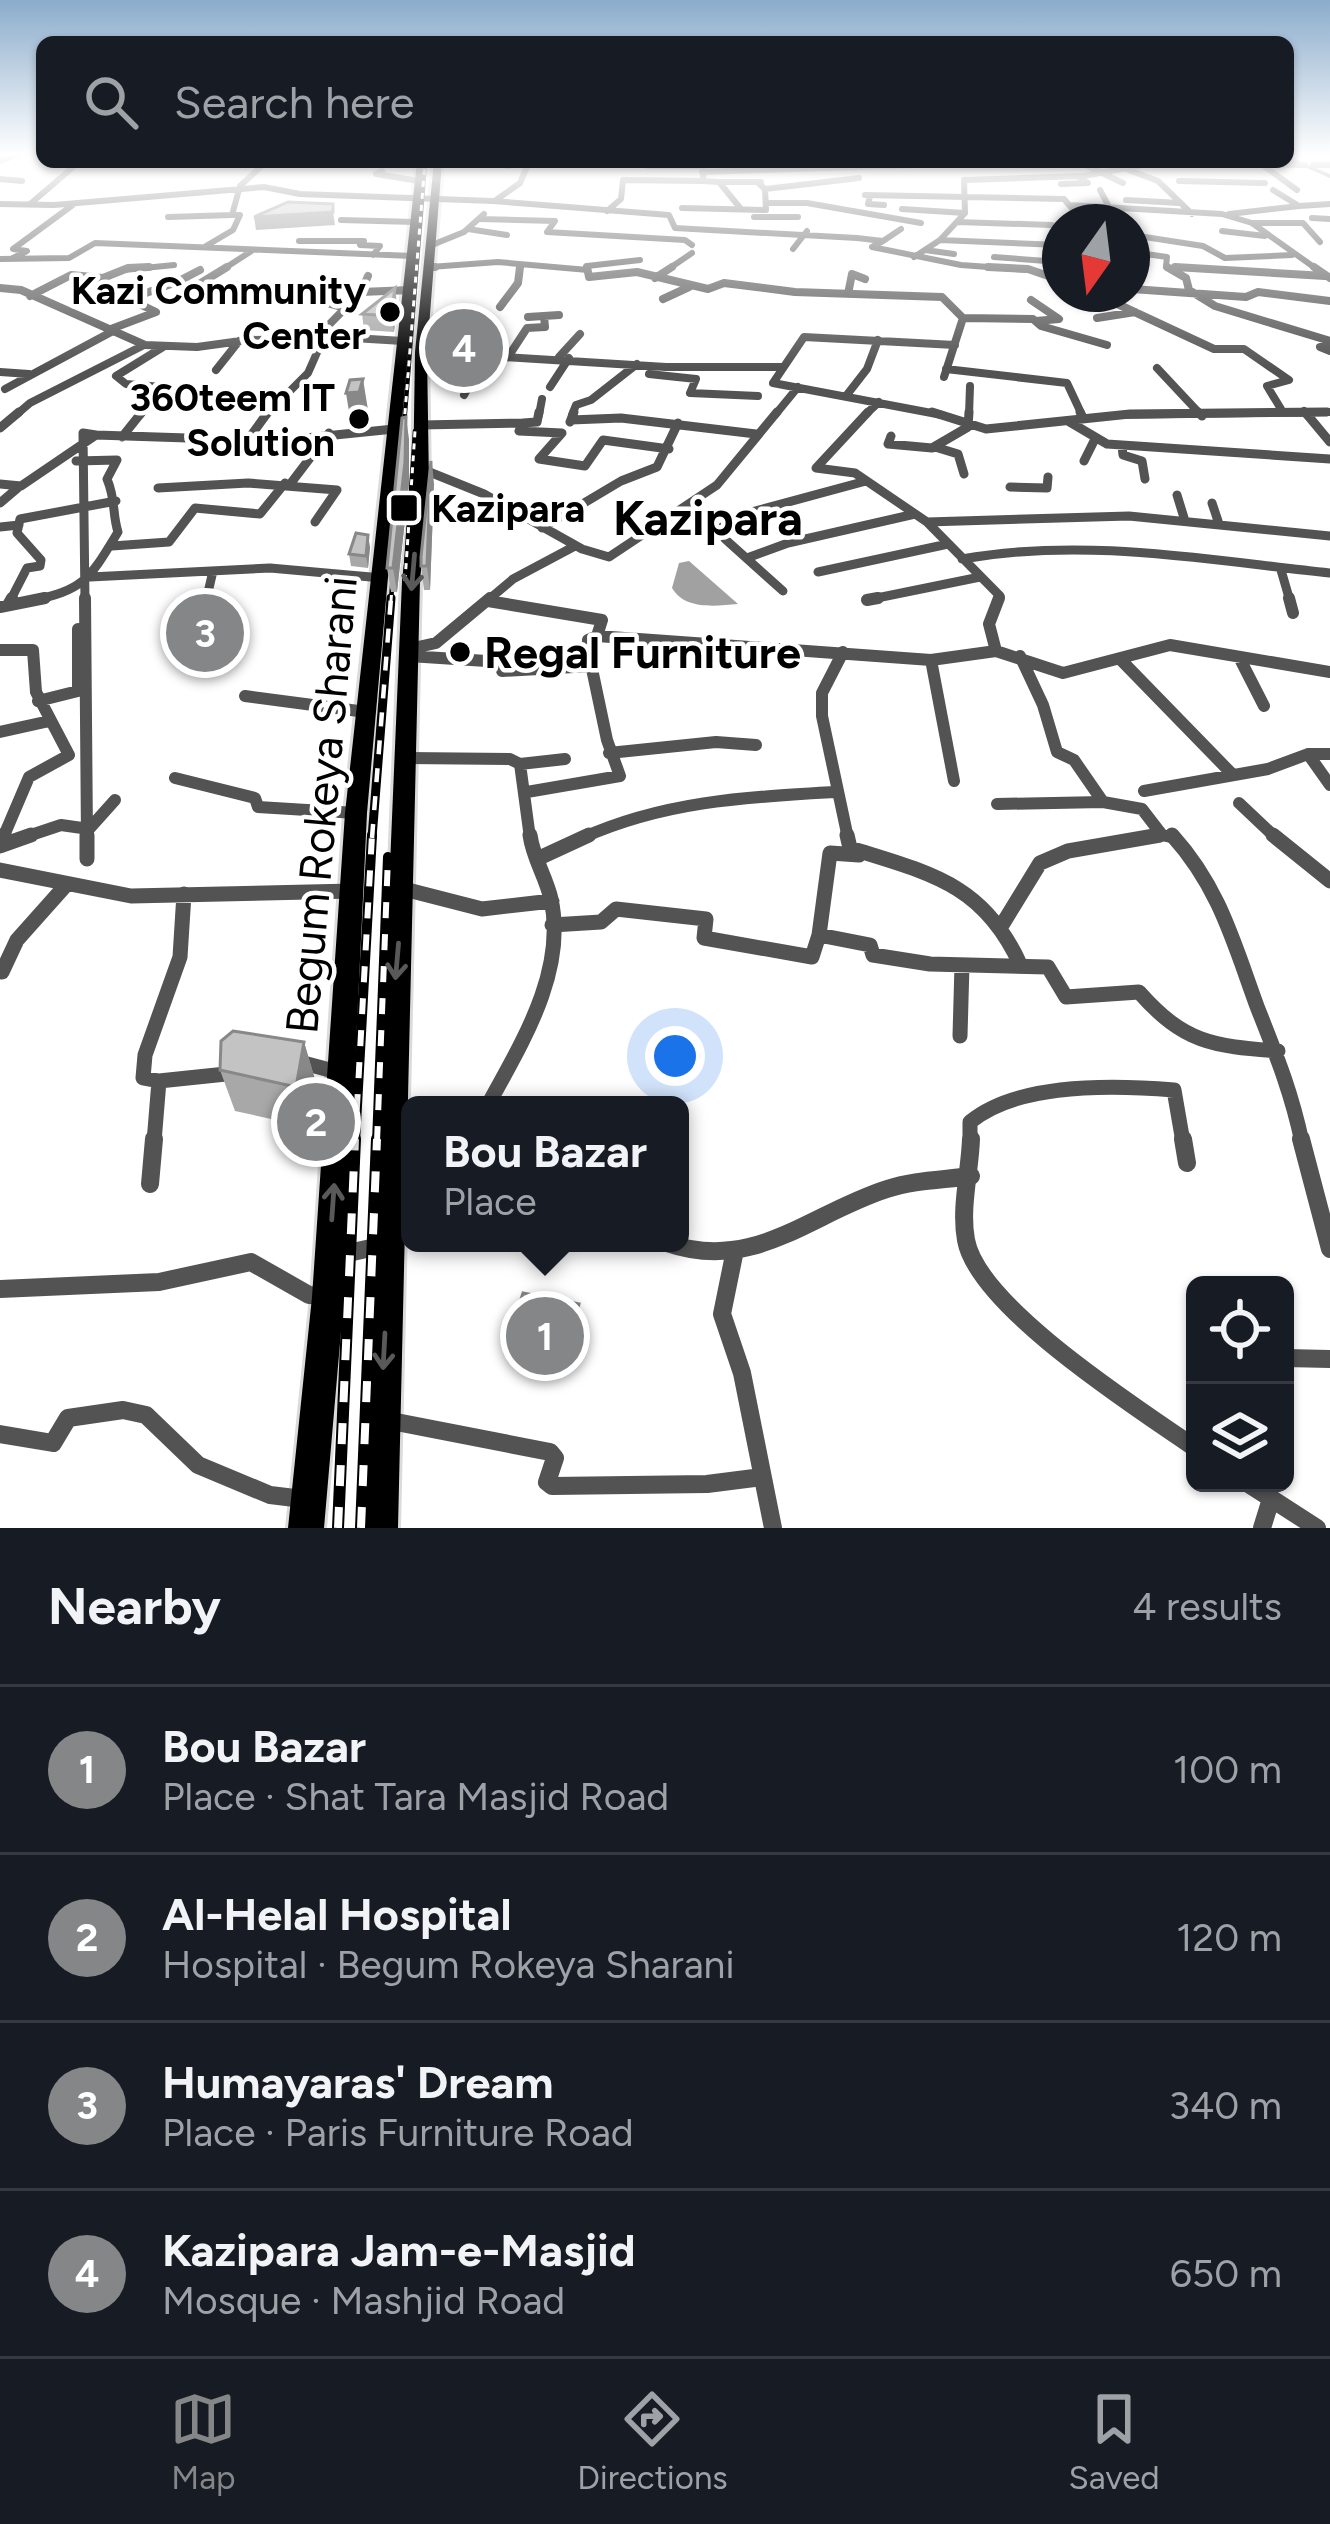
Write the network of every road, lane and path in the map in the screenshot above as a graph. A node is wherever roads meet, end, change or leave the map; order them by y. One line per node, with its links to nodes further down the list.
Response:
1 (45, 225): 37 (street)
2 (235, 225): 24 (street)
3 (416, 225): 33 (main road, Begum Rokeya Sharani)
4 (424, 225): 33 (main road, Begum Rokeya Sharani)
5 (472, 225): 12 (street)
6 (552, 225): 50 (street)
7 (674, 225): 13 (street)
8 (742, 225): 13 (street)
9 (954, 225): 20 (street)
10 (1256, 225): 19 (street)
11 (1305, 225): 22 (street)
12 (468, 229): 18 (street); 33 (street)
13 (741, 229): 15 (street)
14 (901, 229): 21 (street)
15 (807, 231): 21 (street); 25 (street)
16 (1222, 231): 19 (street)
17 (1150, 233): 30 (street)
18 (507, 235)
19 (1272, 236): 30 (street)
20 (940, 240): 23 (street); 27 (street)
21 (883, 241): 35 (street)
22 (1320, 242)
23 (1042, 243)
24 (205, 247): 26 (street); 37 (street)
25 (793, 249)
26 (254, 250): 28 (street); 53 (street)
27 (925, 250): 29 (street); 35 (street)
28 (277, 252): 31 (street); 31 (street)
29 (953, 254)
30 (1292, 254): 49 (street)
31 (373, 255): 33 (street)
32 (1150, 255): 44 (street)
33 (425, 256): 41 (street); 57 (main road, Begum Rokeya Sharani); 86 (main road, Begum Rokeya Sharani)
34 (994, 257): 39 (street)
35 (913, 258): 45 (street)
36 (0, 259): 37 (street)
37 (10, 259)
38 (640, 260): 43 (street)
39 (1042, 260)
40 (1042, 261): 45 (street)
41 (520, 265): 43 (street); 65 (street)
42 (174, 266): 61 (street)
43 (587, 266): 50 (street)
44 (1175, 267): 49 (street); 58 (street)
45 (1028, 269): 47 (street)
46 (200, 270): 52 (street)
47 (1042, 275)
48 (368, 276): 59 (street)
49 (1328, 277)
50 (655, 278): 54 (street)
51 (865, 279): 60 (street)
52 (174, 283): 53 (street); 75 (street)
53 (196, 286): 66 (street)
54 (690, 286): 60 (street); 62 (street)
55 (0, 289): 61 (street)
56 (1150, 289): 58 (street)
57 (410, 290): 59 (street); 86 (main road, Begum Rokeya Sharani)
58 (1190, 290): 64 (street); 84 (street)
59 (361, 292): 66 (street)
60 (848, 294): 71 (street)
61 (29, 296): 75 (street)
62 (663, 298)
63 (1031, 300): 73 (street)
64 (1330, 301)
65 (500, 307)
66 (349, 309): 77 (street)
67 (1136, 312): 72 (street); 105 (street)
68 (559, 315): 69 (street)
69 (544, 316): 70 (street); 88 (street)
70 (528, 317)
71 (963, 318): 73 (street); 82 (street)
72 (1097, 318)
73 (1035, 321): 83 (street)
74 (851, 322): 78 (street)
75 (112, 330): 81 (street); 95 (street)
76 (580, 334): 89 (street)
77 (320, 339): 80 (street); 86 (street); 124 (street)
78 (853, 339): 79 (street); 91 (street)
79 (878, 340): 82 (street); 102 (street)
80 (239, 341): 85 (street); 93 (street)
81 (145, 345): 85 (street); 116 (street)
82 (955, 345): 109 (street)
83 (1107, 345)
84 (1330, 345)
85 (164, 346): 123 (street)
86 (412, 346): 87 (street); 114 (main road, Begum Rokeya Sharani); 117 (main road, Begum Rokeya Sharani)
87 (486, 354): 88 (street); 100 (street)
88 (510, 355): 89 (street)
89 (564, 358): 90 (street); 97 (street)
90 (633, 368): 91 (street); 101 (street); 110 (street)
91 (783, 368): 98 (street)
92 (1157, 368): 108 (street)
93 (216, 370)
94 (0, 372): 95 (street)
95 (30, 374): 99 (street)
96 (970, 386): 115 (street)
97 (550, 387)
98 (798, 387): 102 (street); 120 (street)
99 (5, 389)
100 (464, 395)
101 (758, 396)
102 (846, 396): 104 (street)
103 (542, 399): 112 (street)
104 (879, 402): 115 (street); 137 (street)
105 (1281, 410): 106 (street); 108 (street)
106 (1304, 411): 107 (street); 126 (street)
107 (1330, 412)
108 (1202, 416): 109 (street)
109 (1083, 418): 111 (street)
110 (572, 419): 113 (street); 119 (street)
111 (1068, 421): 115 (street); 125 (street)
112 (523, 423): 114 (street); 119 (street)
113 (678, 423): 120 (street); 129 (street)
114 (421, 424): 133 (main road, Begum Rokeya Sharani)
115 (968, 427): 128 (street)
116 (0, 428)
117 (394, 428): 118 (street); 171 (main road, Begum Rokeya Sharani)
118 (329, 433): 124 (street); 138 (street)
119 (562, 433): 129 (street)
120 (756, 434): 162 (street)
121 (96, 435): 123 (street); 132 (street); 220 (street)
122 (891, 436): 128 (street)
123 (122, 437): 124 (street)
124 (247, 440)
125 (1094, 440): 127 (street); 131 (street)
126 (1330, 442)
127 (1122, 446): 130 (street); 136 (street)
128 (935, 447): 134 (street)
129 (669, 449): 158 (street)
130 (1330, 459)
131 (1084, 461)
132 (57, 462): 140 (street); 145 (street)
133 (421, 469): 158 (street); 183 (main road, Begum Rokeya Sharani, one-way to 183)
134 (964, 474)
135 (1048, 477): 143 (street)
136 (1145, 479)
137 (866, 481): 149 (street); 150 (street)
138 (288, 483): 142 (street); 151 (street); 161 (street)
139 (0, 484): 140 (street)
140 (21, 486): 146 (street)
141 (1010, 487): 143 (street)
142 (158, 488)
143 (1041, 488): 148 (street)
144 (1177, 495): 152 (street)
145 (116, 501): 155 (street); 161 (street)
146 (0, 503)
147 (1212, 503): 154 (street)
148 (1050, 513): 152 (street); 153 (street)
149 (744, 514)
150 (915, 514): 153 (street); 163 (street)
151 (315, 521)
152 (1185, 521): 154 (street)
153 (927, 522): 160 (street)
154 (1219, 524): 159 (street)
155 (19, 525): 157 (street); 175 (street)
156 (722, 526): 163 (street)
157 (0, 527)
158 (542, 528): 162 (street)
159 (1330, 536)
160 (948, 544): 164 (street); 167 (street)
161 (112, 545): 170 (street)
162 (575, 546): 174 (street)
163 (746, 558): 172 (street)
164 (962, 559): 165 (street); 169 (street)
165 (1281, 570): 168 (street); 176 (street)
166 (213, 571): 170 (street); 171 (street); 177 (street)
167 (818, 572)
168 (1330, 573)
169 (980, 577): 173 (street); 181 (street)
170 (90, 578): 175 (street)
171 (382, 578): 182 (main road, Begum Rokeya Sharani)
172 (783, 591)
173 (868, 600)
174 (488, 601): 179 (street); 183 (street)
175 (4, 606)
176 (1293, 613)
177 (202, 617)
178 (78, 628): 192 (street)
179 (597, 636): 184 (street); 189 (street)
180 (0, 650): 192 (street)
181 (996, 651): 185 (street); 187 (street)
182 (372, 652): 183 (main road); 194 (main road, Begum Rokeya Sharani)
183 (409, 652): 189 (street); 201 (main road, Begum Rokeya Sharani)
184 (843, 652): 187 (street); 210 (street)
185 (1020, 656): 188 (street); 212 (street)
186 (1239, 656): 188 (street); 190 (street); 193 (street)
187 (931, 660): 206 (street)
188 (1121, 660): 204 (street)
189 (592, 666): 198 (street)
190 (1330, 672)
191 (245, 696): 194 (street)
192 (38, 701): 195 (street)
193 (1264, 706)
194 (366, 712): 215 (main road, Begum Rokeya Sharani)
195 (45, 722): 196 (street); 217 (street)
196 (0, 732)
197 (756, 745): 198 (street)
198 (610, 754): 209 (street)
199 (1308, 754): 200 (street); 204 (street); 207 (street)
200 (1330, 754)
201 (407, 758): 203 (street); 225 (main road, Begum Rokeya Sharani)
202 (565, 758): 203 (street)
203 (520, 764): 209 (street)
204 (1233, 775): 208 (street)
205 (176, 778): 215 (street)
206 (954, 781)
207 (1330, 785)
208 (1144, 791)
209 (527, 792): 221 (street)
210 (836, 792): 219 (street); 221 (street)
211 (115, 800): 218 (street)
212 (1103, 802): 214 (street); 216 (street)
213 (1239, 803): 223 (street)
214 (997, 804)
215 (356, 813): 226 (main road, Begum Rokeya Sharani)
216 (1162, 835): 230 (street); 236 (street)
217 (1, 837): 218 (street)
218 (0, 846)
219 (860, 855): 230 (street); 231 (street)
220 (87, 859)
221 (537, 859): 228 (street)
222 (0, 870): 224 (street)
223 (1330, 881)
224 (66, 885): 227 (street); 234 (street)
225 (404, 889): 228 (street); 246 (main road, Begum Rokeya Sharani, one-way to 246)
226 (352, 891): 227 (street); 239 (main road, Begum Rokeya Sharani)
227 (184, 894): 240 (street)
228 (552, 901): 229 (street)
229 (552, 925): 231 (street); 241 (street)
230 (1002, 925): 232 (street)
231 (819, 935): 233 (street)
232 (1020, 964): 233 (street); 236 (street)
233 (962, 965): 235 (street)
234 (2, 972)
235 (960, 1036)
236 (1278, 1051): 247 (street)
237 (245, 1058): 240 (street)
238 (274, 1059): 239 (street)
239 (342, 1073): 250 (main road, Begum Rokeya Sharani, one-way to 239)
240 (159, 1081): 244 (street)
241 (493, 1096)
242 (1187, 1163): 243 (street)
243 (971, 1176): 249 (street); 257 (street)
244 (150, 1184)
245 (401, 1233): 246 (street)
246 (389, 1244): 250 (street); 255 (main road, Begum Rokeya Sharani, one-way to 255)
247 (1330, 1249)
248 (689, 1251): 249 (street)
249 (734, 1255): 258 (street)
250 (329, 1257): 252 (main road, Begum Rokeya Sharani)
251 (0, 1289): 252 (street)
252 (328, 1297): 261 (main road, Begum Rokeya Sharani)
253 (1294, 1358): 254 (street)
254 (1330, 1359)
255 (381, 1418): 258 (street); 263 (main road, Begum Rokeya Sharani)
256 (0, 1433): 261 (street)
257 (1186, 1442)
258 (762, 1477): 264 (street)
259 (1261, 1492): 260 (street)
260 (1271, 1498): 265 (street); 266 (street)
261 (308, 1500): 262 (main road, Begum Rokeya Sharani)
262 (306, 1528)
263 (380, 1528)
264 (773, 1528)
265 (1262, 1528)
266 (1318, 1528)

